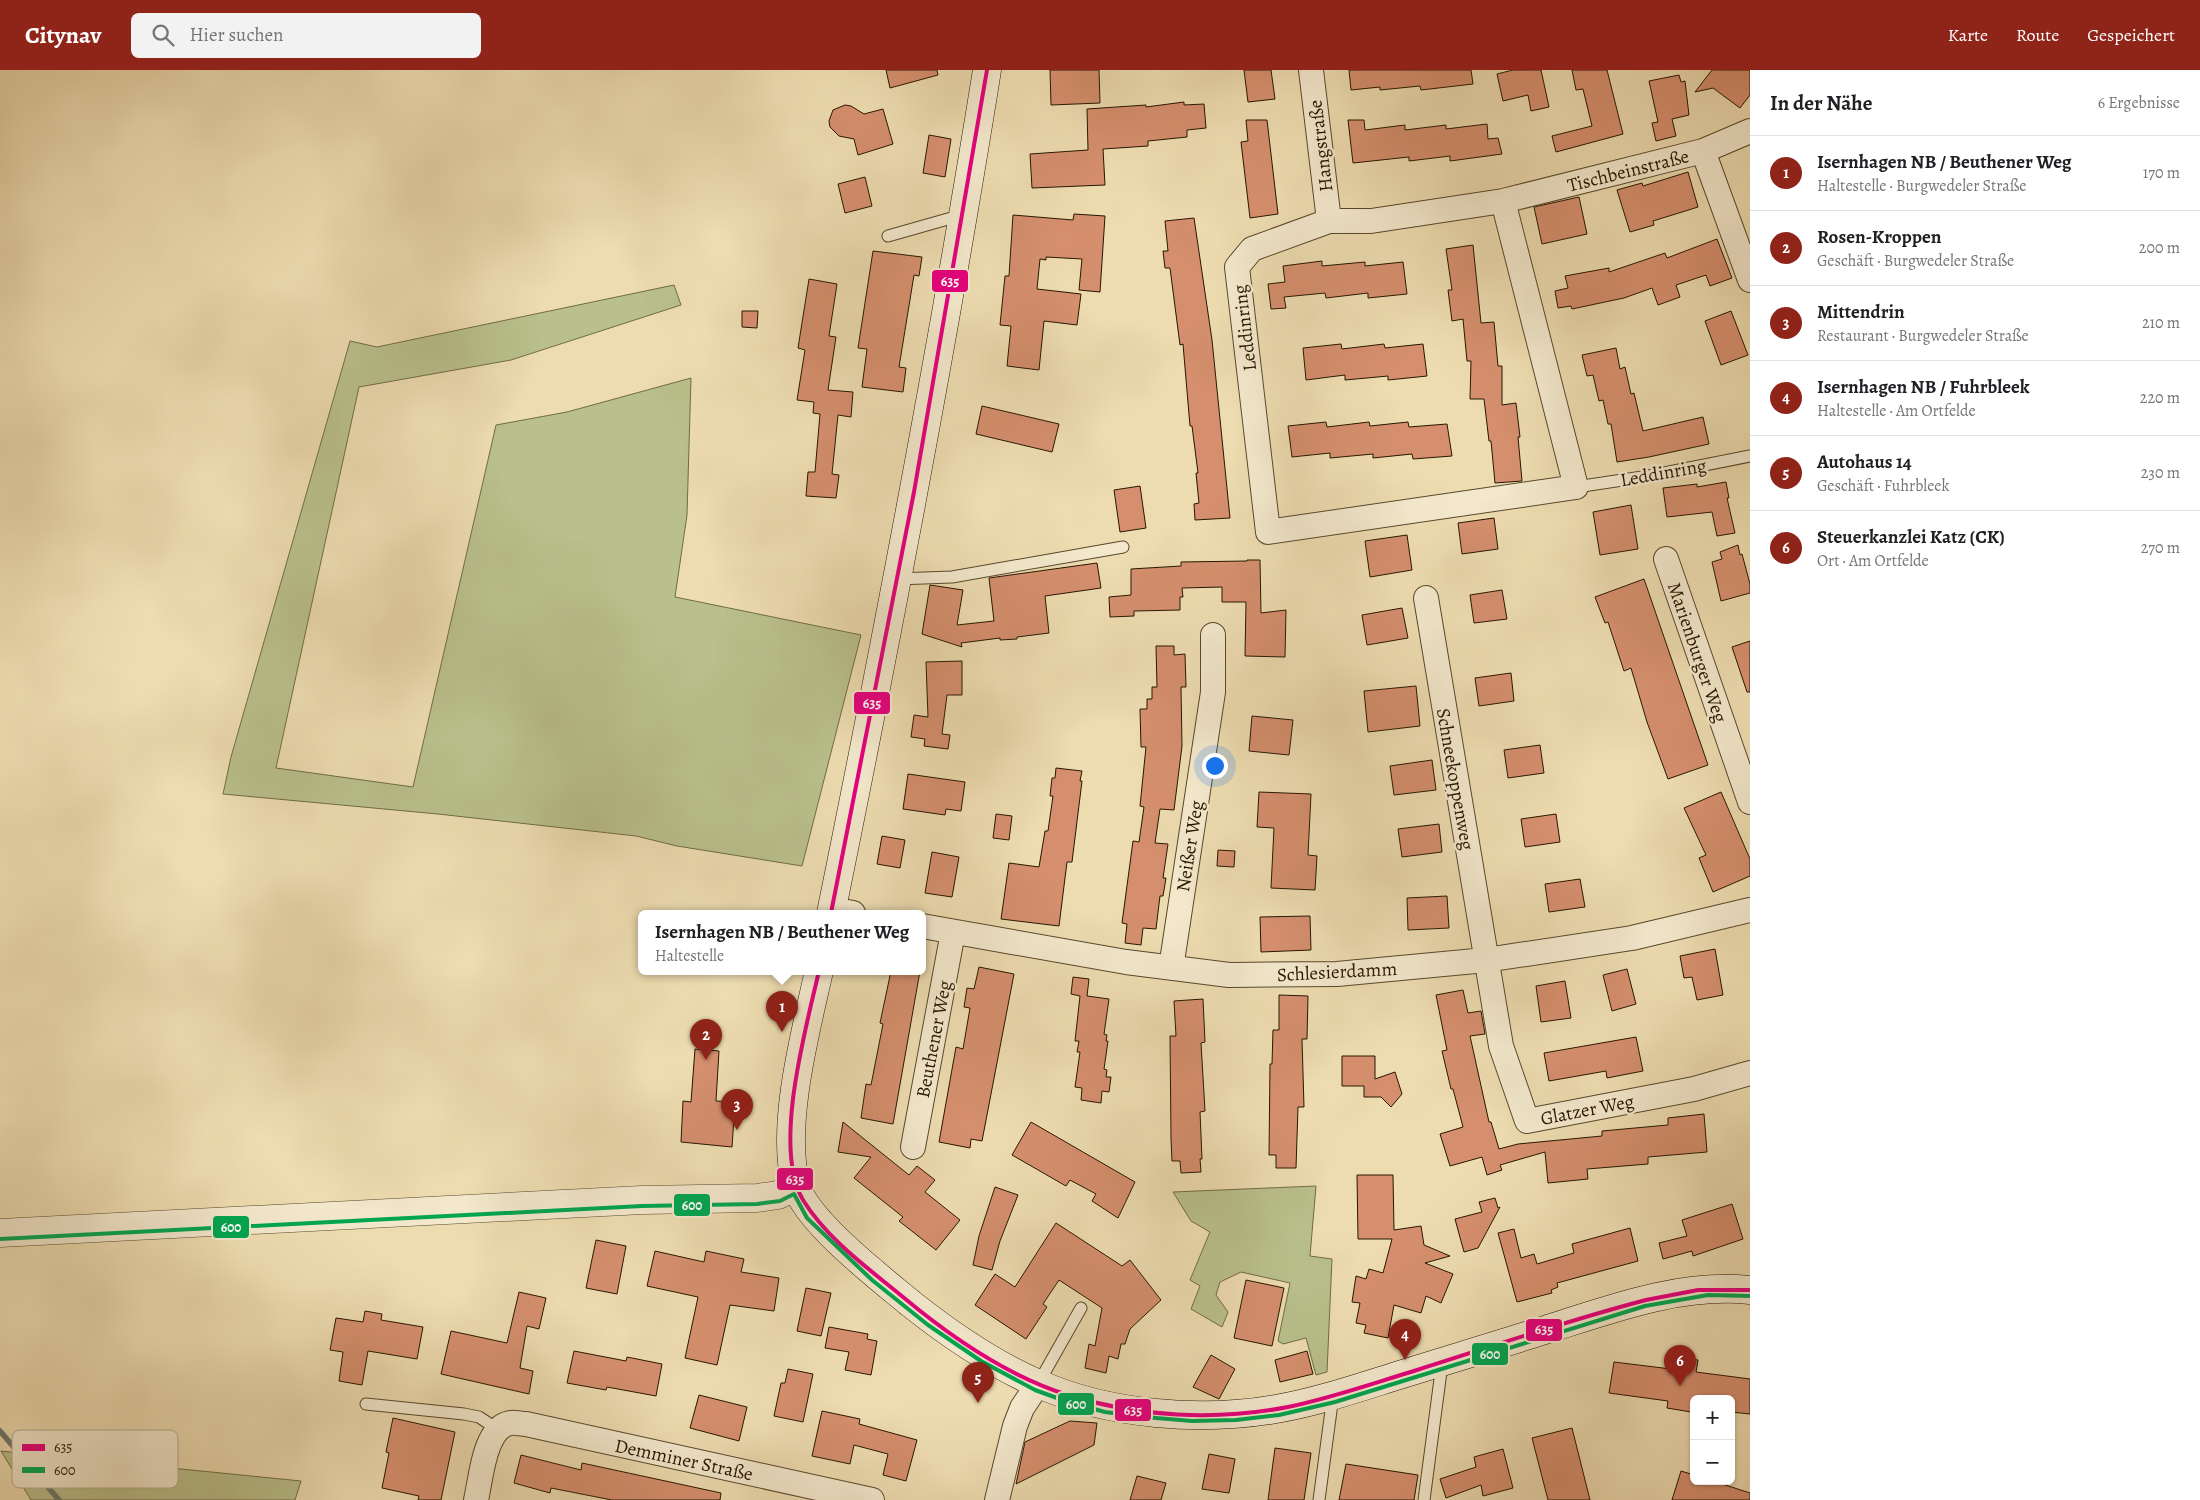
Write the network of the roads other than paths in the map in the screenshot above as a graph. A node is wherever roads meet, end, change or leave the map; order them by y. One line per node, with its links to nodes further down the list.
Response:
1 (987, 70): 6 (main road)
2 (1311, 70): 7 (street, Hangstraße)
3 (1750, 131): 4 (street, Tischbeinstraße)
4 (1703, 151): 5 (street, Tischbeinstraße); 9 (street)
5 (1503, 201): 7 (street, Leddinring); 11 (street)
6 (964, 214): 8 (lane); 14 (main road)
7 (1329, 221): 11 (street, Leddinring)
8 (888, 236)
9 (1750, 280)
10 (1750, 456): 11 (lane, Leddinring)
11 (1576, 487)
12 (1123, 547): 14 (lane)
13 (1666, 559): 17 (street, Marienburger Weg)
14 (896, 579): 18 (main road)
15 (1426, 598): 22 (street, Schneekoppenweg)
16 (1213, 635): 23 (street, Neißer Weg)
17 (1750, 802)
18 (838, 910)
19 (1750, 910): 22 (street, Schlesierdamm)
20 (926, 927): 21 (street, Schlesierdamm)
21 (954, 932): 23 (street, Schlesierdamm); 26 (street, Beuthener Weg)
22 (1486, 960): 23 (street, Schlesierdamm); 25 (street, Glatzer Weg)
23 (1170, 968)
24 (818, 975): 27 (main road)
25 (1750, 1072)
26 (913, 1147)
27 (796, 1186): 28 (main road); 32 (main road)
28 (0, 1232)
29 (1750, 1290): 31 (main road)
30 (1080, 1308): 32 (lane)
31 (1442, 1362): 33 (main road); 40 (lane)
32 (1038, 1384): 33 (main road); 38 (street)
33 (1333, 1396): 39 (lane)
34 (366, 1404): 35 (lane)
35 (497, 1429): 36 (street); 37 (street, Demminer Straße)
36 (476, 1500)
37 (872, 1500)
38 (997, 1500)
39 (1319, 1500)
40 (1424, 1500)

